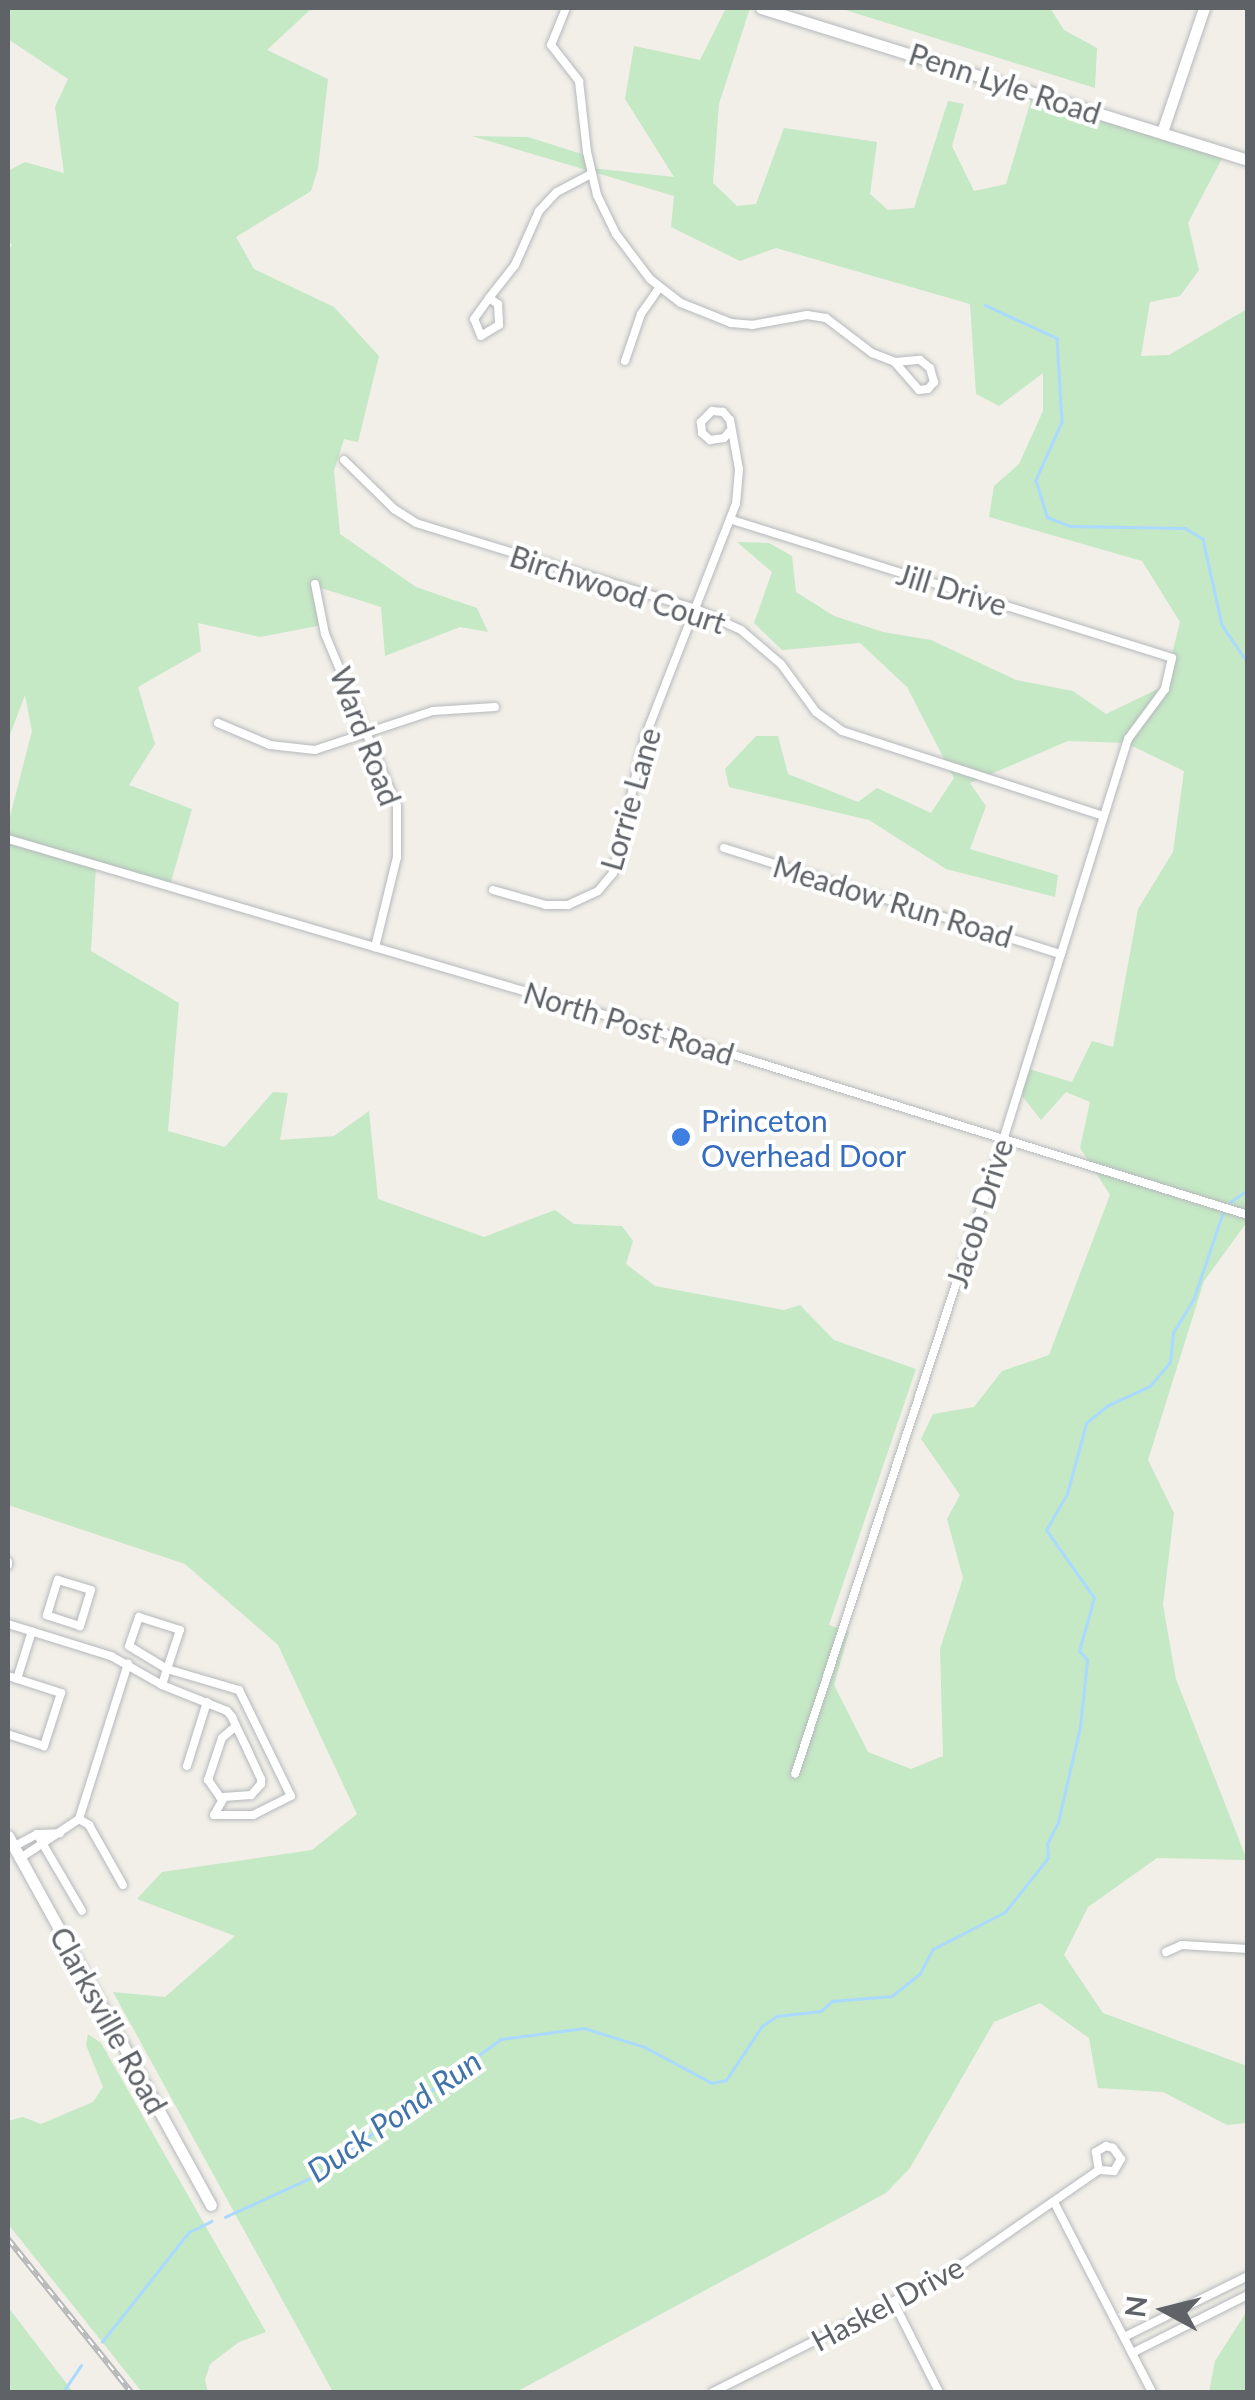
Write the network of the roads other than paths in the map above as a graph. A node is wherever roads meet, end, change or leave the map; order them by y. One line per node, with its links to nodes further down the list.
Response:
1 (566, 8): 6 (street)
2 (762, 8): 4 (street, Penn Lyle Road)
3 (1204, 8): 4 (street)
4 (1162, 132): 5 (street, Penn Lyle Road)
5 (1248, 160)
6 (591, 174): 7 (street); 8 (street)
7 (659, 288): 9 (street); 10 (street)
8 (489, 298): 8 (street)
9 (625, 361)
10 (894, 362): 10 (street)
11 (730, 431): 11 (street); 13 (street, Lorrie Lane)
12 (344, 460): 15 (street, Birchwood Court)
13 (732, 520): 15 (street, Lorrie Lane); 16 (street, Jill Drive)
14 (315, 584): 19 (street, Ward Road)
15 (696, 609): 20 (street, Birchwood Court); 23 (street, Lorrie Lane)
16 (1172, 658): 20 (street, Jacob Drive)
17 (495, 707): 19 (street)
18 (218, 723): 19 (street)
19 (369, 734): 24 (street, Ward Road)
20 (1104, 816): 25 (street, Jacob Drive)
21 (8, 839): 24 (street, North Post Road)
22 (724, 848): 25 (street, Meadow Run Road)
23 (494, 890)
24 (375, 948): 26 (street, North Post Road)
25 (1061, 954): 26 (street, Jacob Drive)
26 (1004, 1138): 27 (street, North Post Road); 43 (street, Jacob Drive)
27 (1248, 1215)
28 (8, 1624): 30 (street)
29 (80, 1626): 29 (street); 31 (street)
30 (32, 1631): 31 (street); 35 (street)
31 (73, 1644): 32 (street)
32 (128, 1664): 36 (street); 45 (street)
33 (168, 1668): 33 (street); 36 (street); 40 (street)
34 (8, 1676): 35 (street)
35 (18, 1679): 39 (street)
36 (162, 1685): 37 (street)
37 (207, 1702): 38 (street); 42 (street)
38 (236, 1726): 41 (street); 44 (street)
39 (8, 1734)
40 (264, 1742): 41 (street); 44 (street)
41 (248, 1751): 44 (street)
42 (187, 1766)
43 (795, 1774)
44 (224, 1798)
45 (79, 1819): 46 (street); 50 (street)
46 (60, 1833): 47 (street); 48 (street)
47 (37, 1834): 48 (street); 49 (street)
48 (44, 1846): 49 (street); 51 (street)
49 (13, 1847): 56 (street, Clarksville Road)
50 (123, 1885)
51 (82, 1911)
52 (1248, 1949): 53 (street)
53 (1166, 1952)
54 (1099, 2170): 55 (street, Haskel Drive)
55 (1055, 2204): 59 (street, Haskel Drive); 60 (street)
56 (211, 2205)
57 (1248, 2276): 60 (street)
58 (1248, 2295): 61 (street)
59 (894, 2303): 62 (street, Haskel Drive); 63 (street)
60 (1124, 2337): 61 (street)
61 (1132, 2353): 64 (street)
62 (713, 2392)
63 (938, 2392)
64 (1152, 2392)

